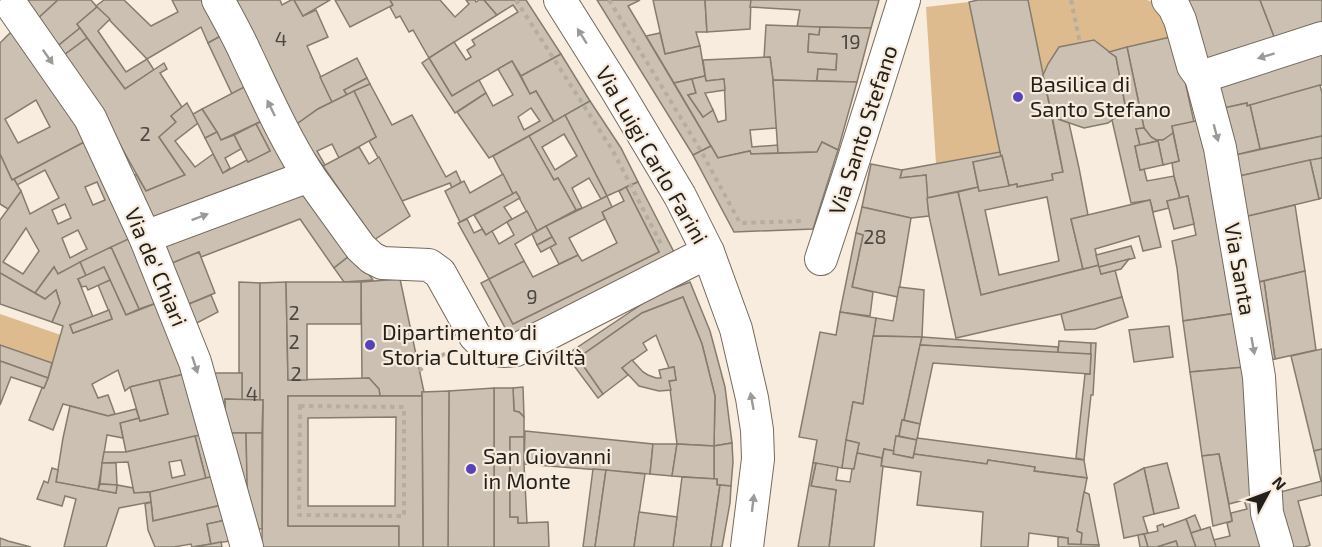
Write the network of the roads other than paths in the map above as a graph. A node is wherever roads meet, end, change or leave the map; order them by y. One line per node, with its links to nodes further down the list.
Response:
1 (218, 0): 8 (street, one-way to 1)
2 (560, 0): 10 (street, Via Luigi Carlo Farini, one-way to 2)
3 (904, 0): 11 (street, Via Santo Stefano)
4 (1168, 0): 7 (street, Via Santa)
5 (12, 11): 9 (street, Via de' Chiari, one-way to 9)
6 (1322, 38): 7 (street, one-way to 7)
7 (1201, 76): 14 (street, Via Santa, one-way to 14)
8 (309, 176): 9 (street, one-way to 8); 10 (street)
9 (145, 237): 12 (street, Via de' Chiari, one-way to 12)
10 (708, 252): 13 (street, Via Luigi Carlo Farini, one-way to 10)
11 (820, 259)
12 (247, 547)
13 (747, 547)
14 (1277, 547)

